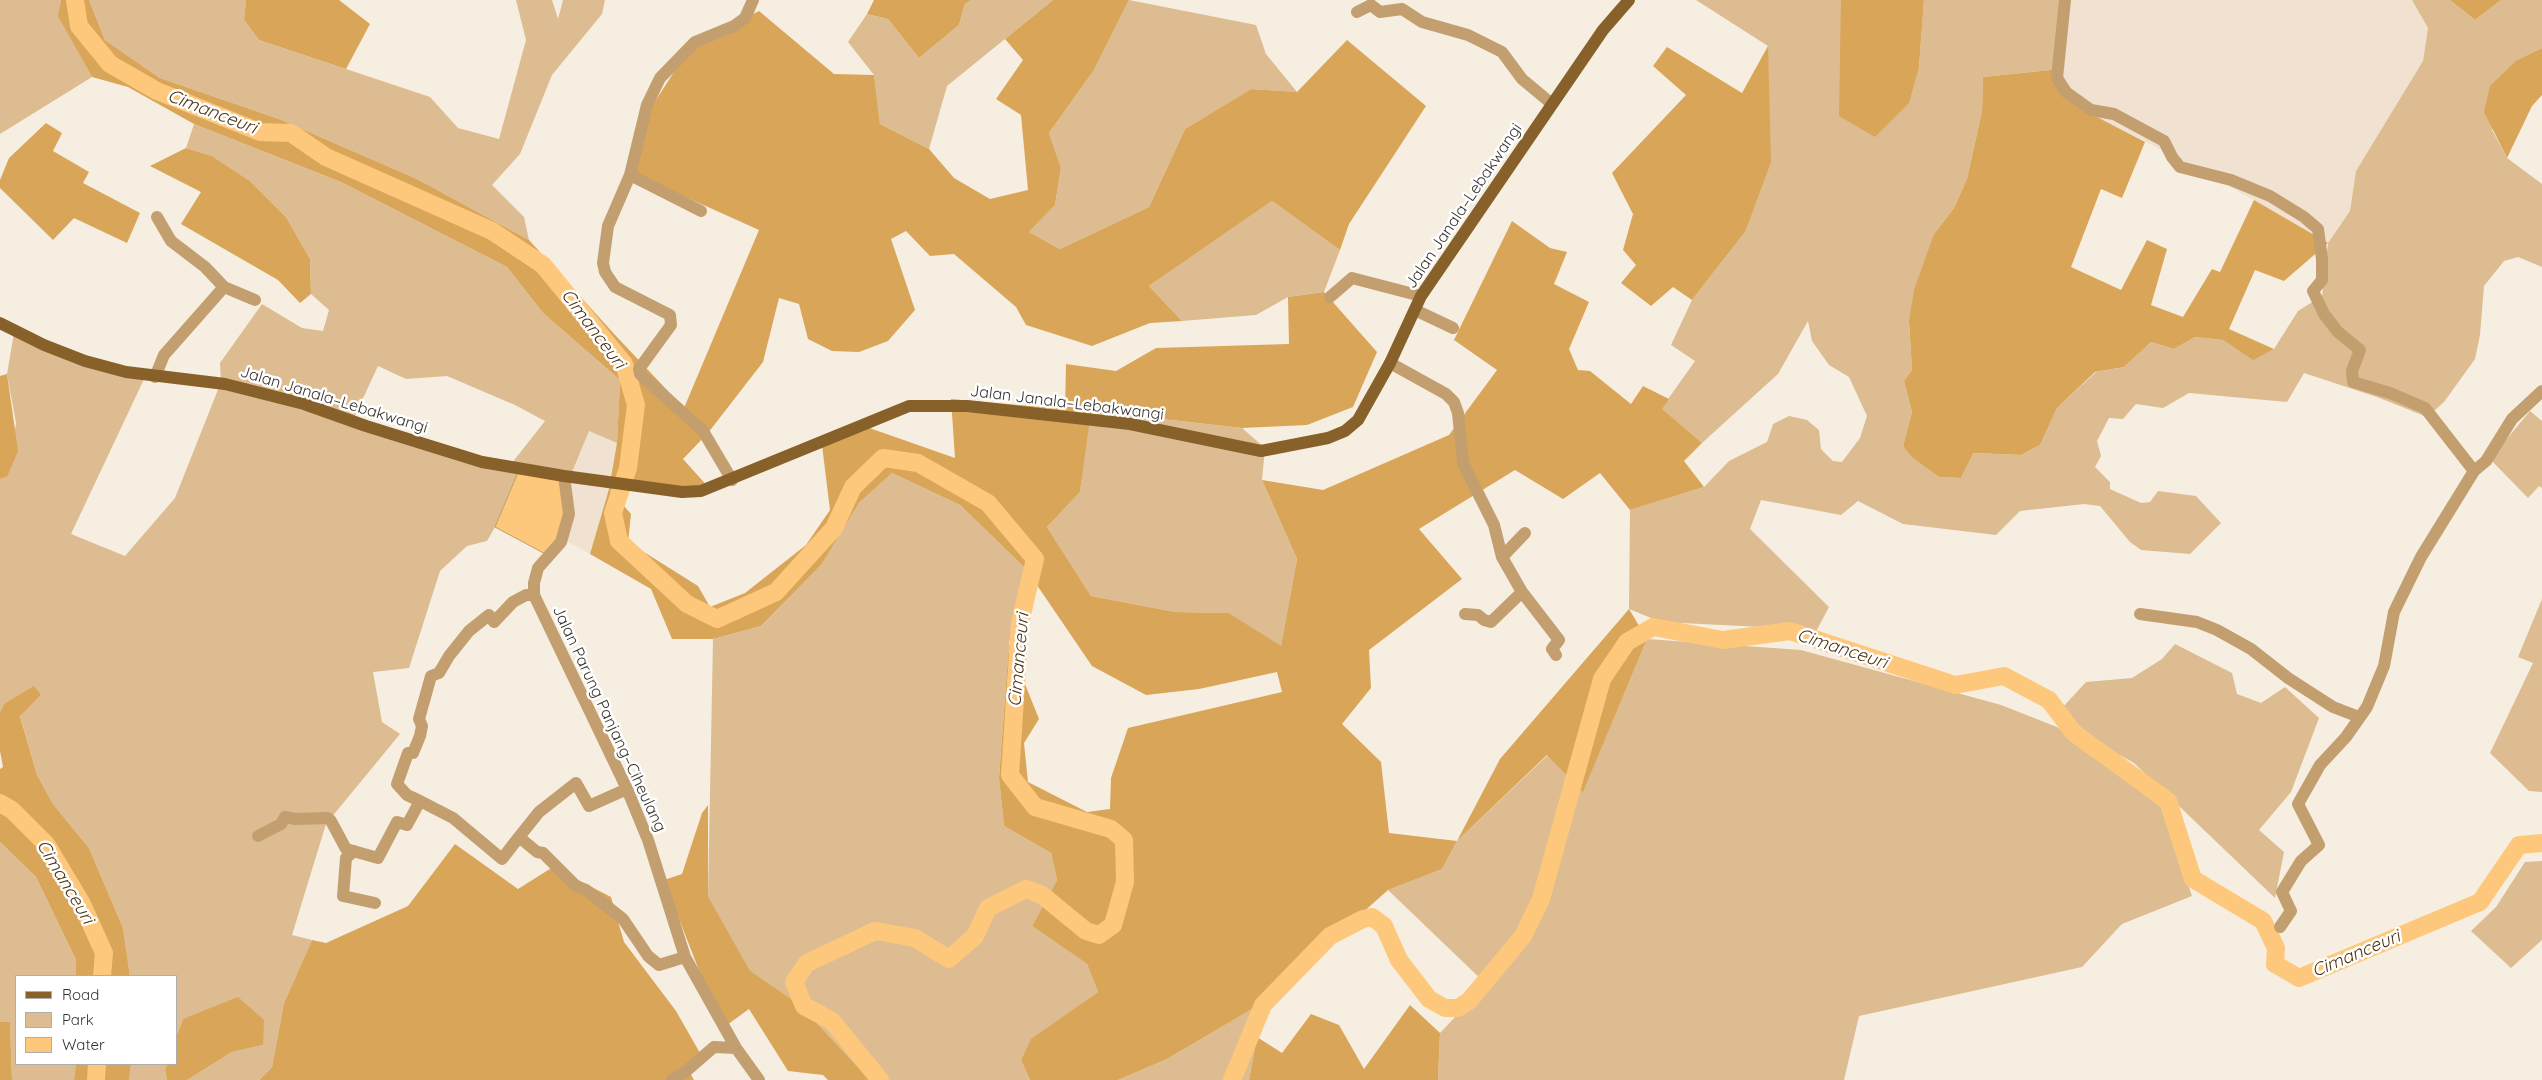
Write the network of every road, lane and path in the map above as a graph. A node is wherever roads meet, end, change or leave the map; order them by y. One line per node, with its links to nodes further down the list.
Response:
1 (753, 0): 7 (street)
2 (1629, 0): 6 (main road, Jalan Janala–Lebakwangi)
3 (2065, 0): 20 (street)
4 (1399, 4): 5 (street); 6 (street)
5 (1358, 12)
6 (1552, 104): 12 (main road, Jalan Janala–Lebakwangi)
7 (630, 175): 8 (street); 22 (street)
8 (701, 211)
9 (157, 217): 10 (street)
10 (224, 287): 13 (street); 18 (street)
11 (1330, 296): 12 (street)
12 (1421, 296): 14 (main road, Jalan Janala–Lebakwangi)
13 (255, 300)
14 (1414, 310): 16 (street); 17 (main road, Jalan Janala–Lebakwangi)
15 (0, 323): 18 (main road, Jalan Janala–Lebakwangi)
16 (1453, 328)
17 (1390, 363): 22 (main road, Jalan Janala–Lebakwangi); 24 (street)
18 (155, 377): 21 (main road, Jalan Janala–Lebakwangi)
19 (2542, 391): 20 (street)
20 (2474, 471): 30 (street)
21 (564, 476): 22 (main road, Jalan Janala–Lebakwangi); 26 (street, Jalan Parung Panjang–Ciheulang)
22 (732, 480)
23 (1525, 533): 24 (street)
24 (1502, 557): 25 (street)
25 (1522, 592): 27 (street); 29 (street)
26 (534, 595): 31 (street, Jalan Parung Panjang–Ciheulang); 32 (street)
27 (1465, 614)
28 (2140, 614): 30 (street)
29 (1556, 654)
30 (2359, 717): 37 (street)
31 (627, 790): 34 (street); 38 (street, Jalan Parung Panjang–Ciheulang)
32 (420, 801): 34 (street); 35 (street)
33 (258, 836): 35 (street)
34 (519, 837): 38 (street)
35 (354, 851): 36 (street)
36 (375, 903)
37 (2280, 927)
38 (685, 957): 39 (street, Jalan Parung Panjang–Ciheulang)
39 (736, 1048): 40 (street); 41 (street, Jalan Parung Panjang–Ciheulang)
40 (672, 1080)
41 (759, 1080)

